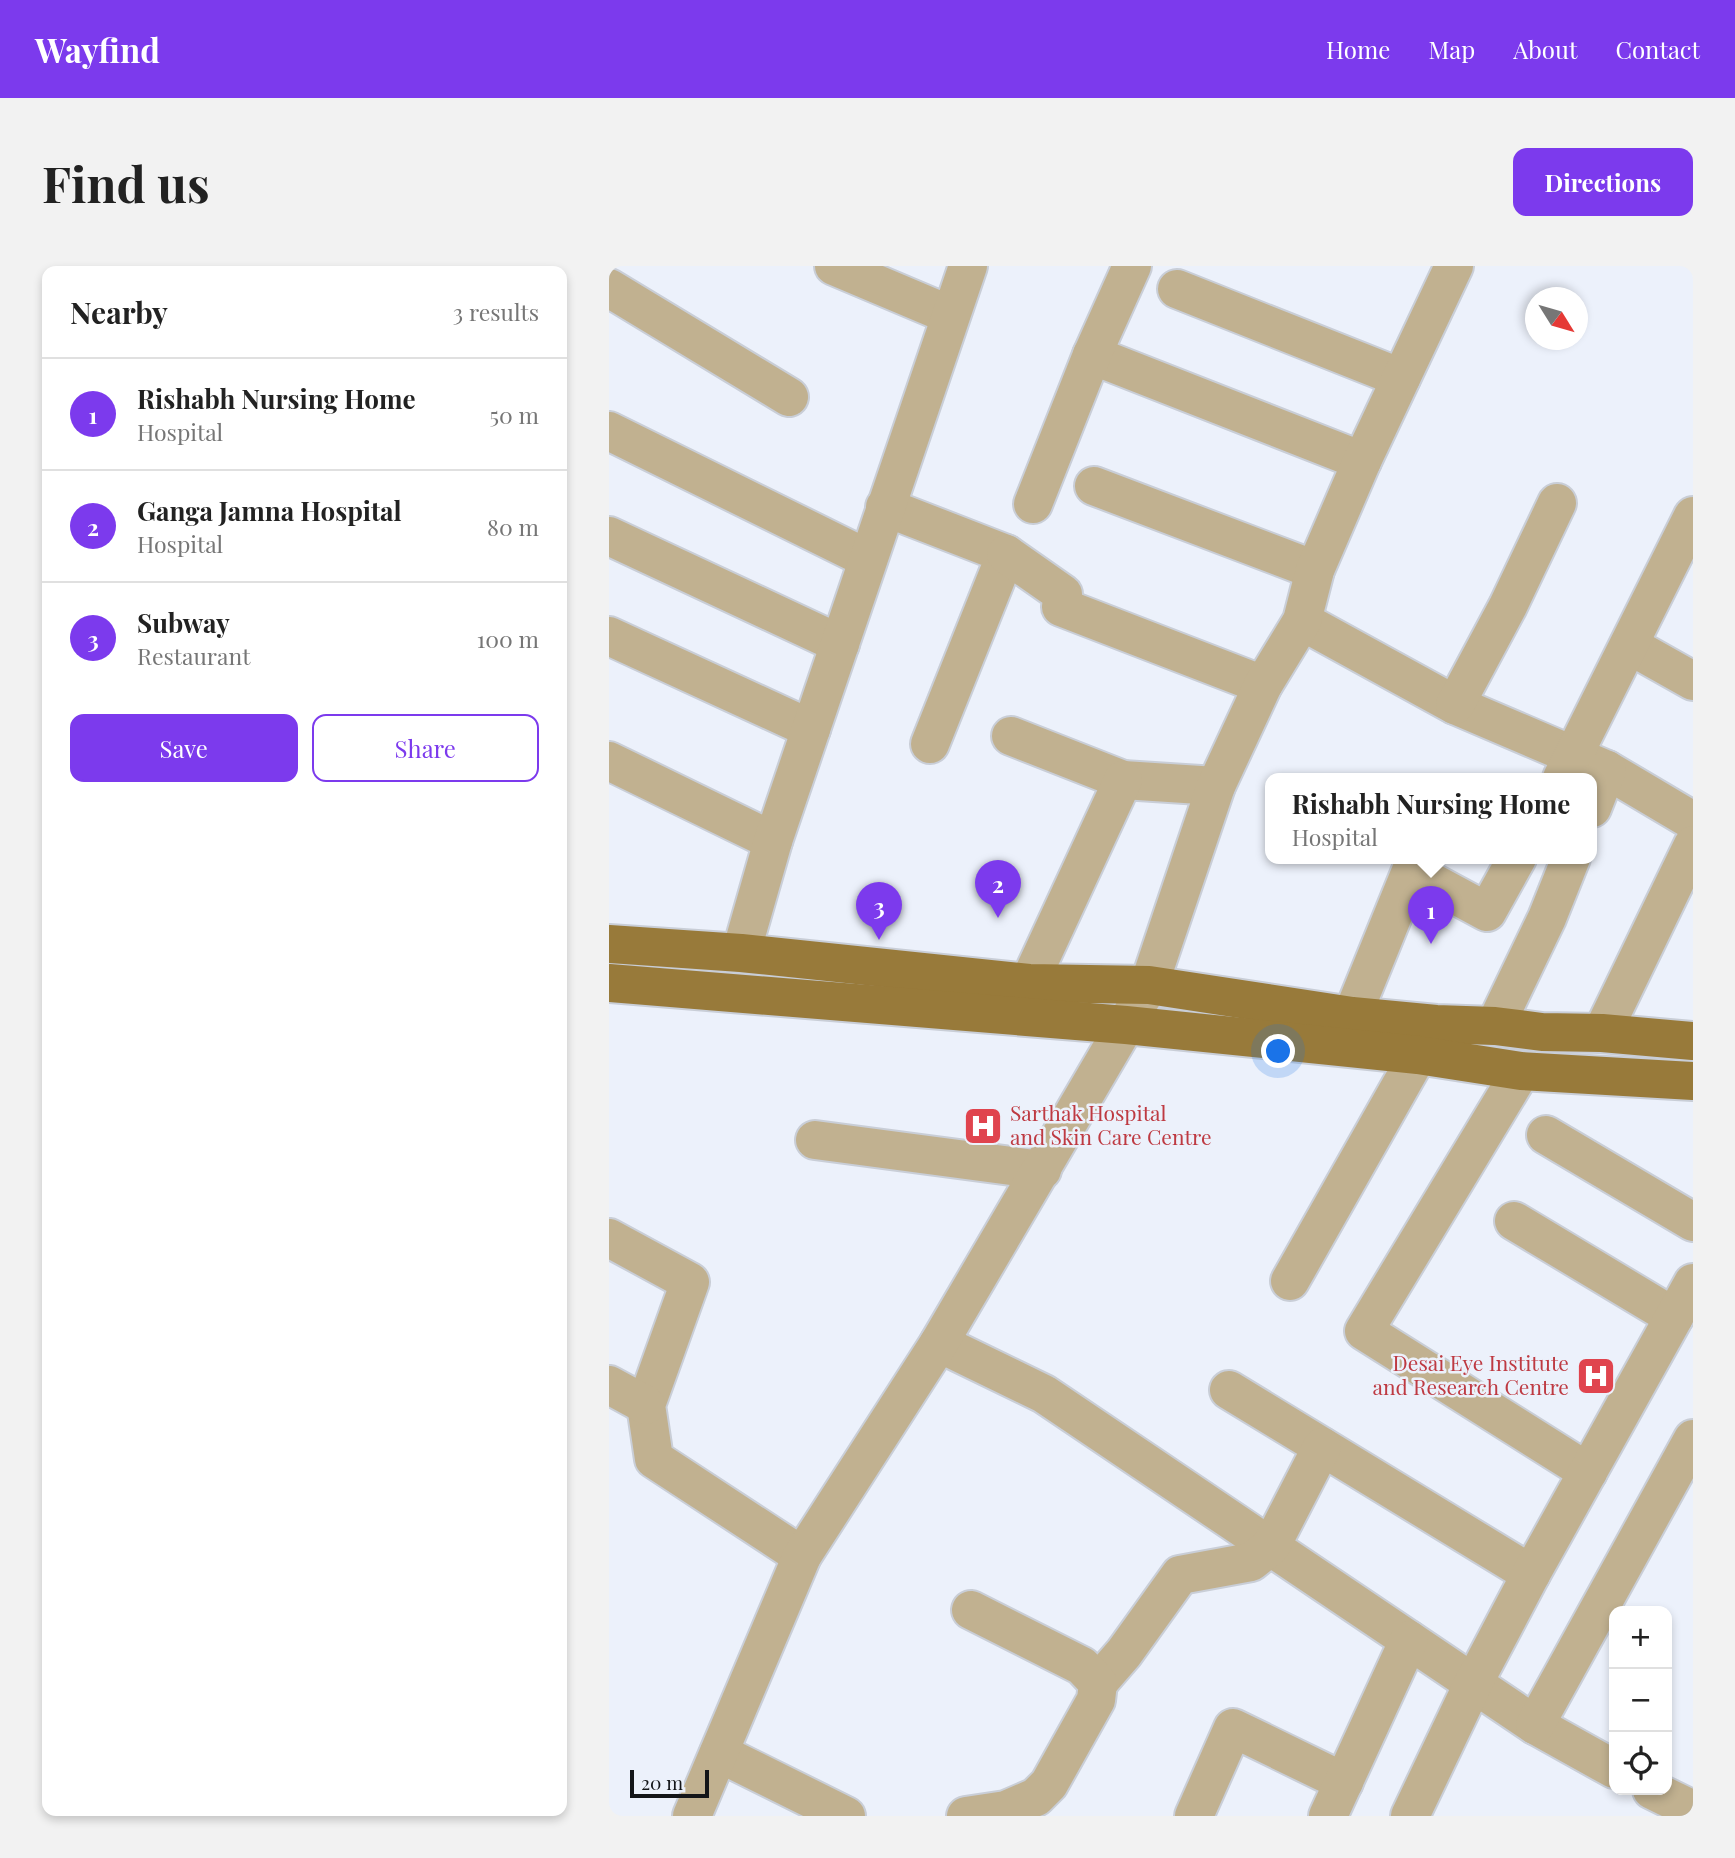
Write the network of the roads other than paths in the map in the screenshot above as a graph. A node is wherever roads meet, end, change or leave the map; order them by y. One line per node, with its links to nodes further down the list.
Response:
1 (834, 266): 7 (street)
2 (968, 266): 7 (street)
3 (1132, 266): 8 (street)
4 (1445, 268): 9 (street)
5 (609, 288): 10 (street)
6 (1177, 289): 9 (street)
7 (950, 315): 16 (street)
8 (1092, 355): 12 (street); 15 (street)
9 (1401, 378): 12 (street)
10 (789, 397)
11 (609, 431): 20 (street)
12 (1362, 461): 21 (street)
13 (1094, 486): 21 (street)
14 (1556, 503): 28 (street)
15 (1033, 504)
16 (885, 507): 19 (street); 20 (street)
17 (1693, 516): 25 (street)
18 (609, 536): 24 (street)
19 (1006, 554): 27 (street); 31 (street)
20 (868, 559): 24 (street)
21 (1315, 570): 22 (street)
22 (1302, 621): 27 (street); 28 (street)
23 (609, 636): 29 (street)
24 (840, 644): 29 (street)
25 (1629, 645): 26 (street); 33 (street)
26 (1693, 681)
27 (1263, 685): 36 (street)
28 (1455, 705): 33 (street)
29 (811, 729): 38 (street)
30 (1011, 736): 35 (street)
31 (930, 744)
32 (609, 761): 38 (street)
33 (1581, 768)
34 (1597, 776): 37 (street)
35 (1123, 780): 36 (street); 45 (street)
36 (1216, 786): 46 (street)
37 (1693, 821)
38 (773, 841): 43 (street)
39 (1693, 845): 50 (street)
40 (1514, 864): 47 (street)
41 (1569, 864): 49 (street)
42 (609, 944): 43 (main road)
43 (741, 953): 45 (main road)
44 (609, 983): 48 (main road)
45 (1029, 984): 46 (main road)
46 (1149, 985): 47 (main road); 48 (street)
47 (1352, 1016): 49 (main road)
48 (1126, 1025): 52 (main road); 57 (street)
49 (1495, 1026): 50 (main road)
50 (1602, 1033): 51 (main road)
51 (1693, 1041)
52 (1418, 1055): 53 (main road); 61 (street)
53 (1521, 1071): 54 (main road); 70 (street)
54 (1693, 1081)
55 (1546, 1135): 59 (street)
56 (815, 1140): 57 (street)
57 (1042, 1170): 64 (street)
58 (1514, 1221): 63 (street)
59 (1693, 1222)
60 (609, 1238): 67 (street)
61 (1290, 1281)
62 (1693, 1283): 63 (street)
63 (1674, 1317): 70 (street)
64 (939, 1343): 71 (street); 72 (street)
65 (609, 1385): 67 (street)
66 (1229, 1390): 69 (street)
67 (646, 1405): 72 (street)
68 (1693, 1439): 78 (street)
69 (1322, 1447): 71 (street); 73 (street)
70 (1588, 1472): 73 (street)
71 (1271, 1546): 75 (street); 77 (street)
72 (802, 1556): 79 (street)
73 (1531, 1574): 76 (street)
74 (971, 1611): 77 (street)
75 (1409, 1640): 76 (street); 81 (street)
76 (1474, 1682): 78 (street); 85 (street)
77 (1098, 1683): 87 (street)
78 (1535, 1725): 80 (street)
79 (719, 1753): 84 (street); 86 (street)
80 (1609, 1766)
81 (1336, 1799): 88 (street)
82 (1651, 1799): 83 (street)
83 (1693, 1810)
84 (829, 1812)
85 (1413, 1815)
86 (692, 1816)
87 (966, 1816)
88 (1194, 1816)

